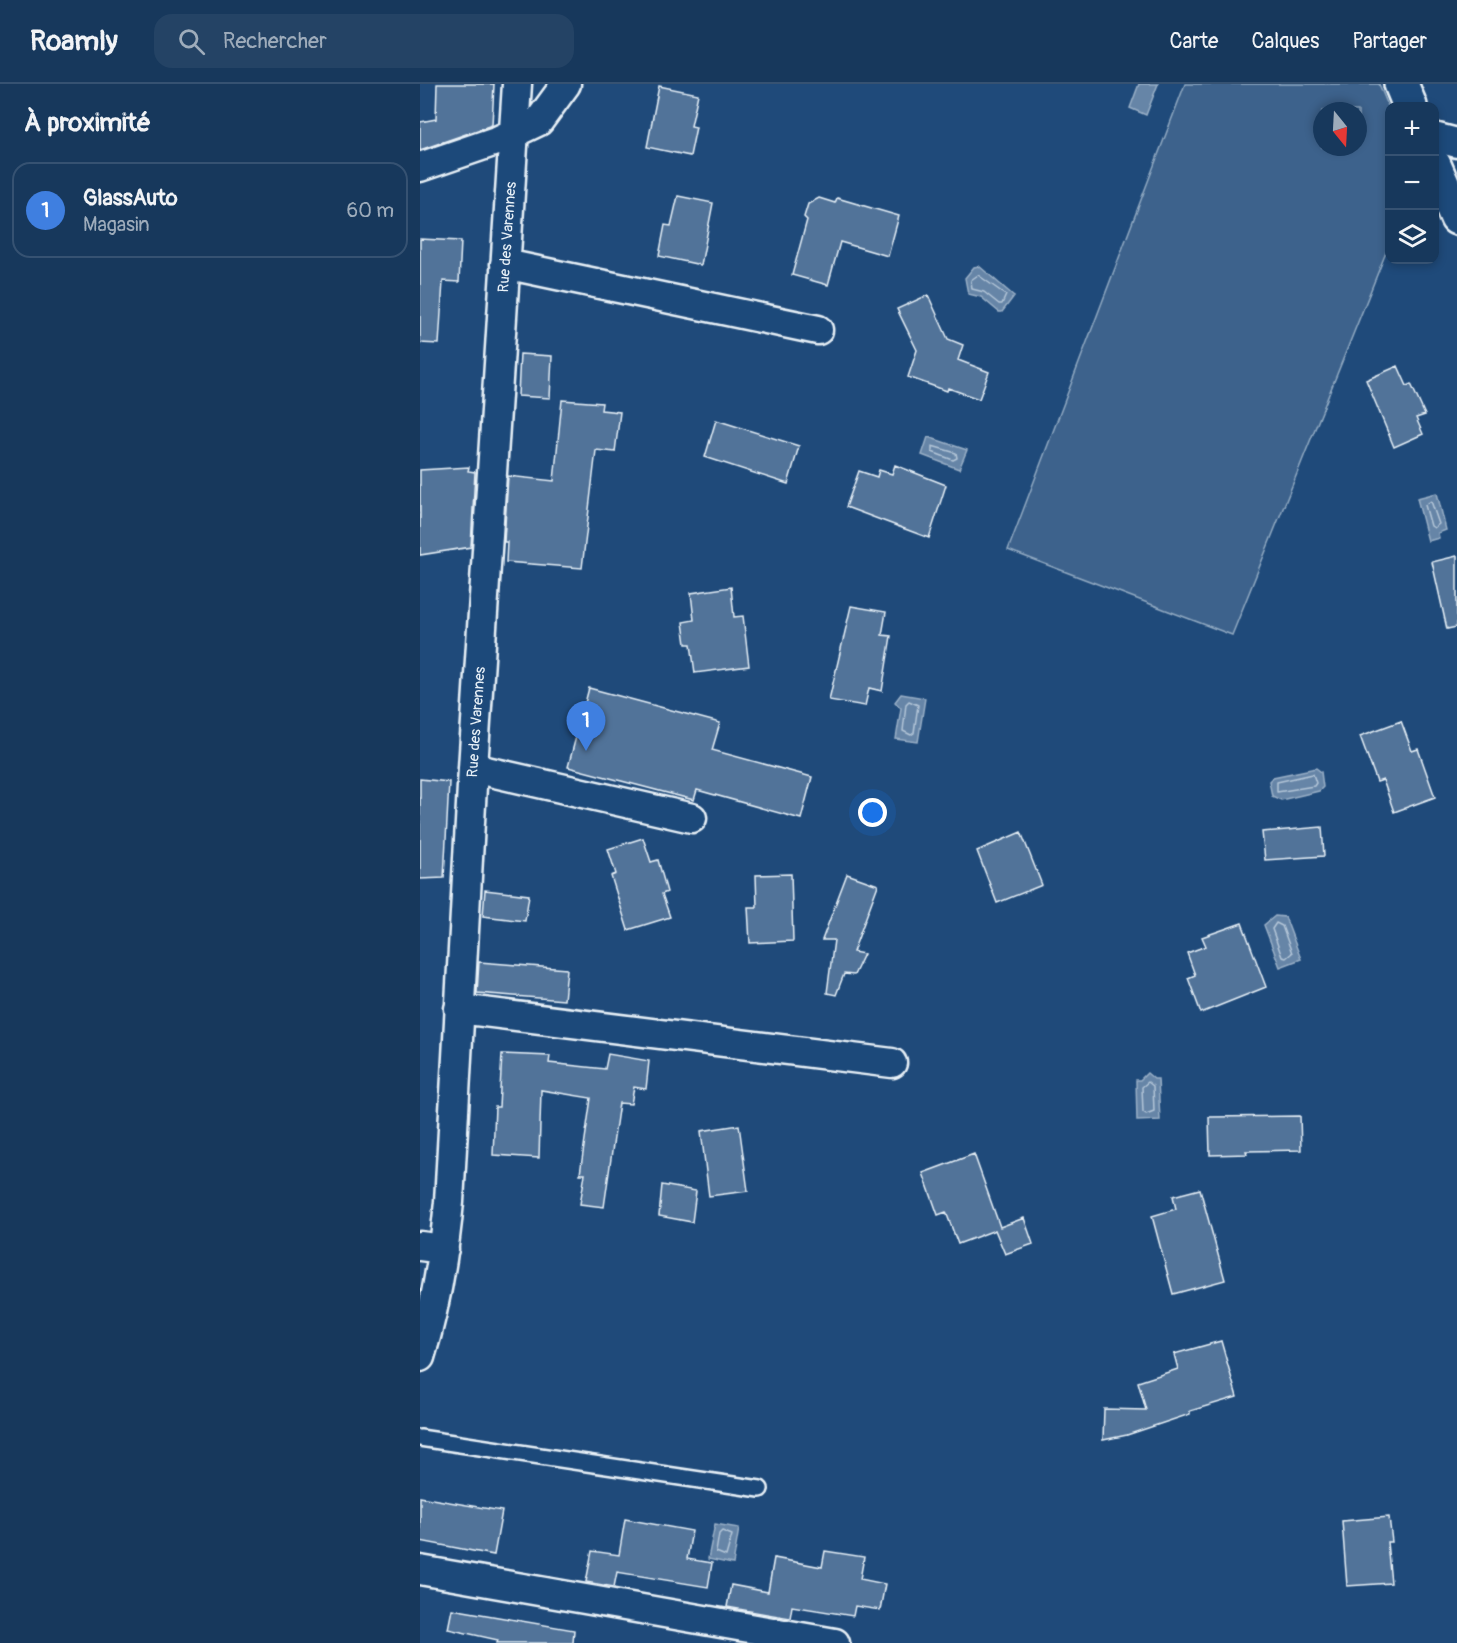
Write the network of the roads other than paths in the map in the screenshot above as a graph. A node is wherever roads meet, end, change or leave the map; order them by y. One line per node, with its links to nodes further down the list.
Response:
1 (517, 84): 5 (street, Rue des Varennes)
2 (566, 84): 5 (street)
3 (1401, 84): 4 (main road)
4 (1408, 102)
5 (514, 135): 8 (street); 11 (street, Rue des Varennes)
6 (1439, 138): 7 (street)
7 (1457, 142)
8 (420, 167)
9 (1439, 177): 10 (main road)
10 (1457, 218)
11 (505, 264): 12 (street); 13 (street, Rue des Varennes)
12 (818, 330)
13 (473, 768): 14 (street); 15 (street, Rue des Varennes)
14 (692, 818)
15 (459, 1009): 16 (street); 17 (street, Rue des Varennes)
16 (892, 1063)
17 (432, 1248): 18 (street, Rue des Varennes)
18 (420, 1357)
19 (420, 1438): 20 (lane)
20 (760, 1489)
21 (420, 1570): 22 (street)
22 (835, 1643)

